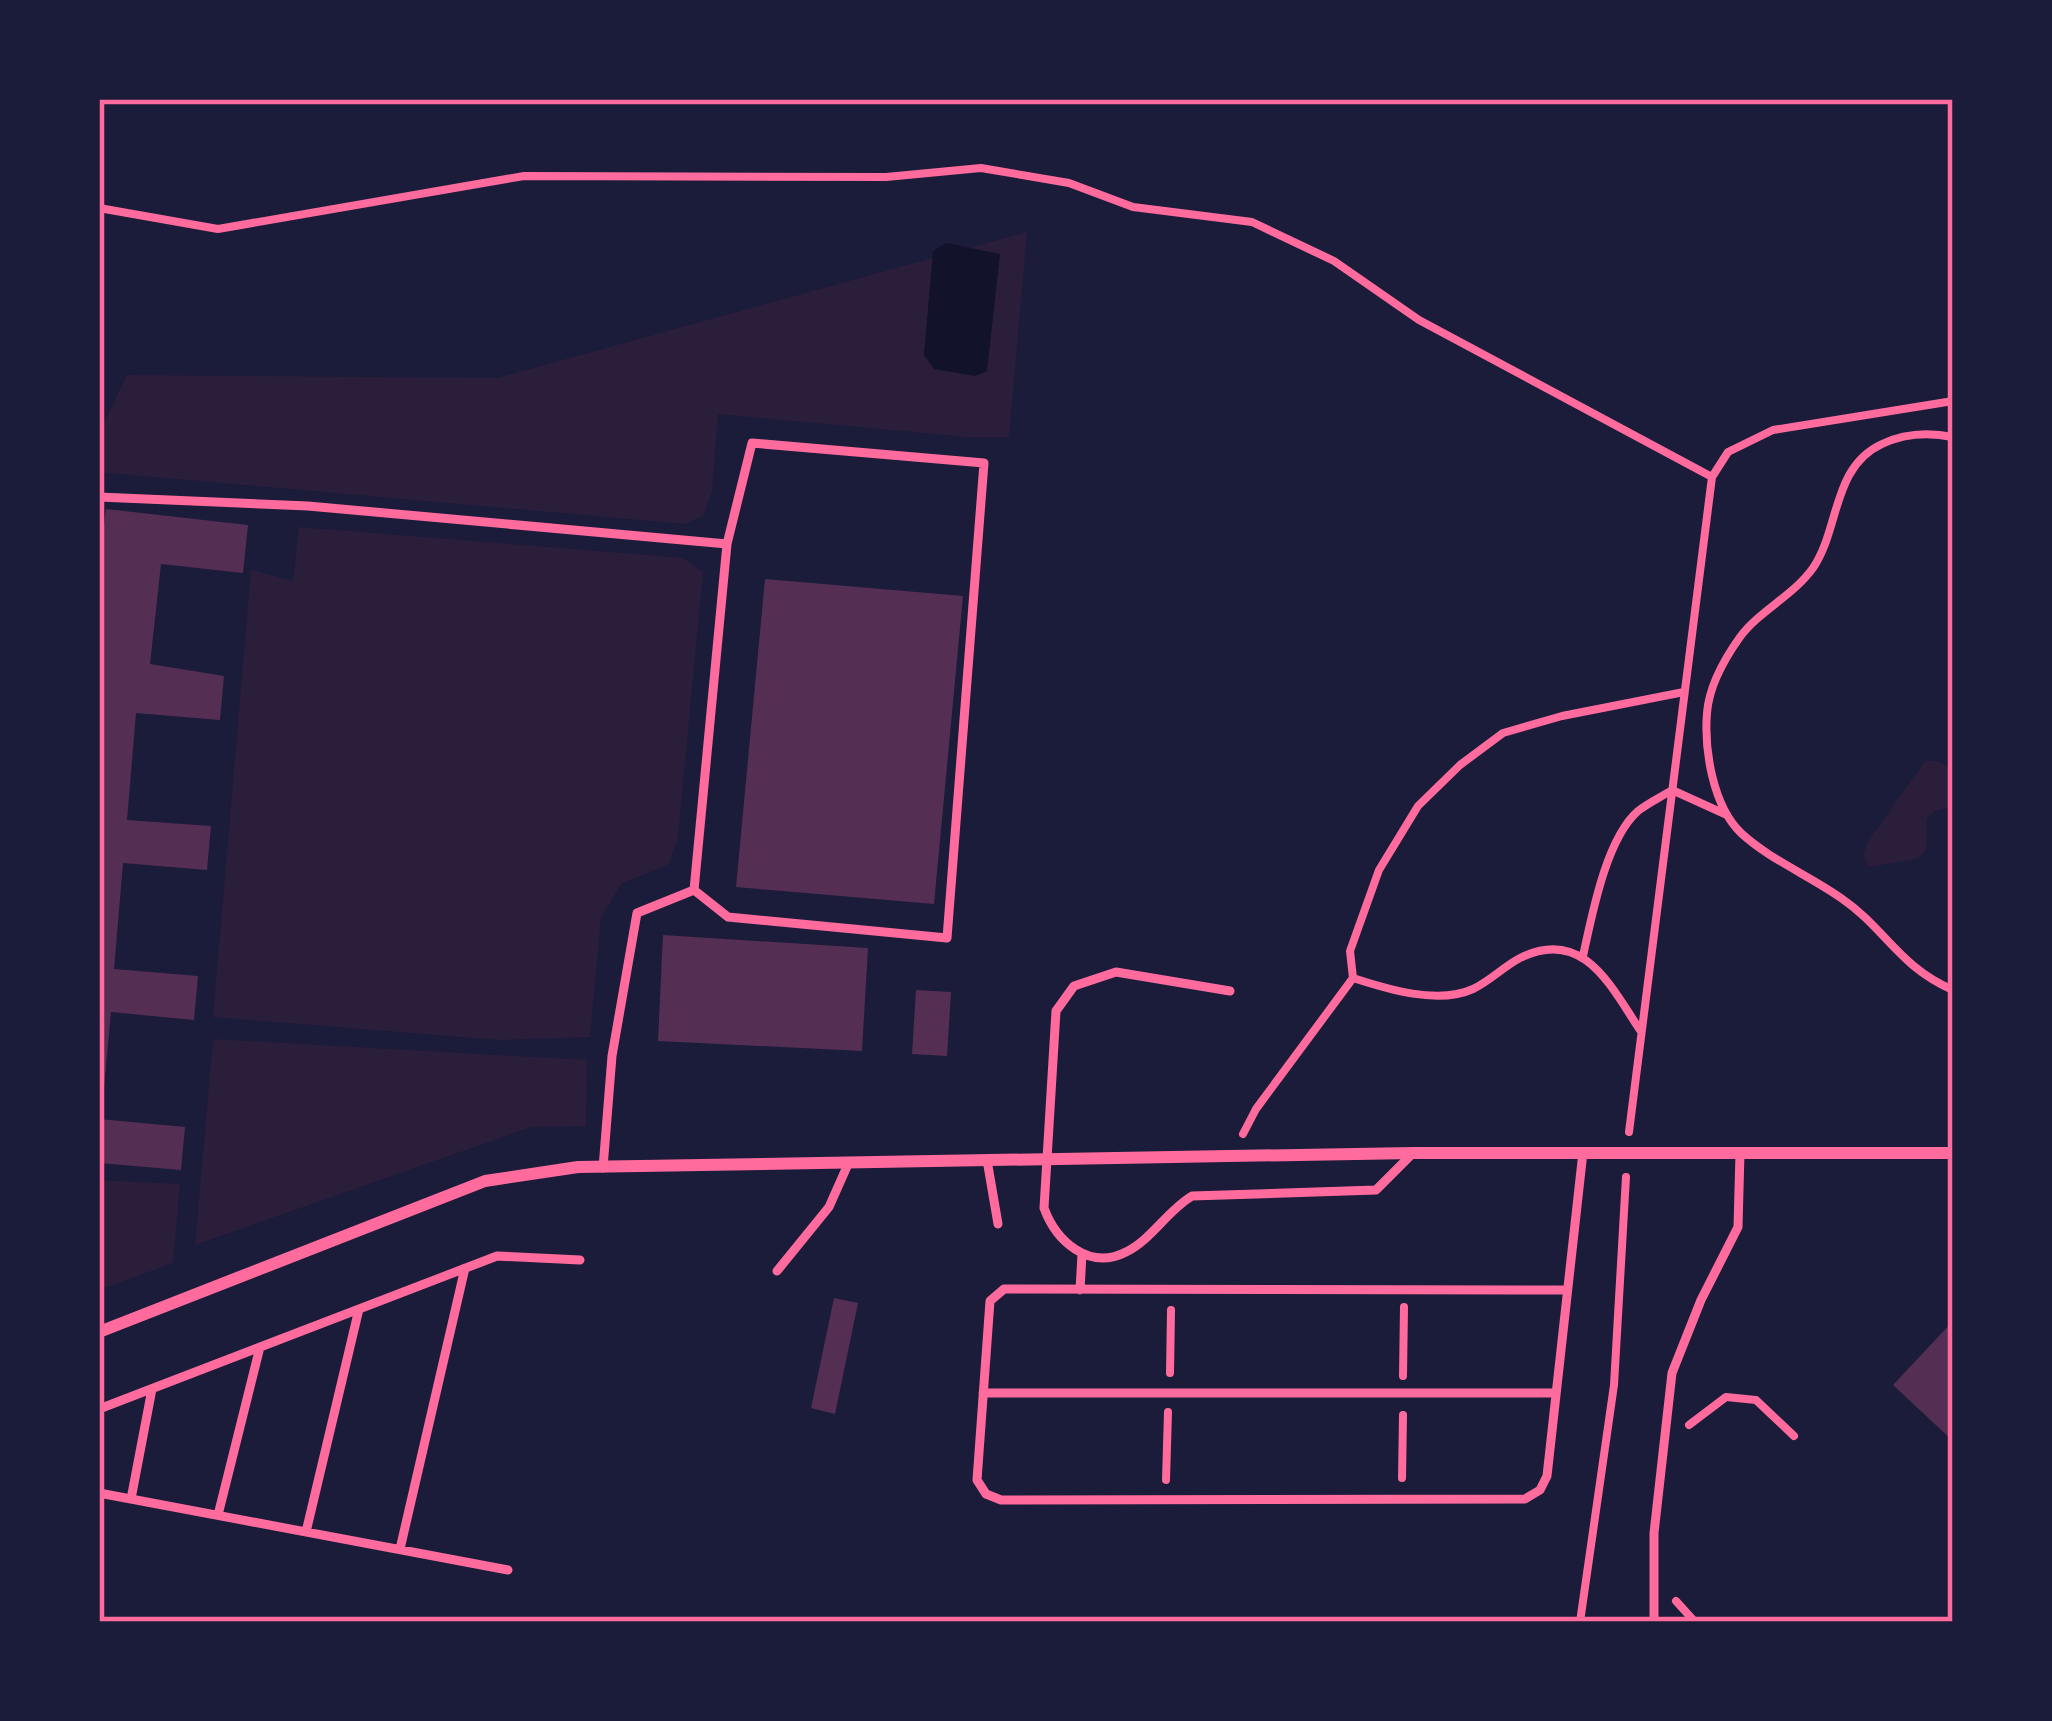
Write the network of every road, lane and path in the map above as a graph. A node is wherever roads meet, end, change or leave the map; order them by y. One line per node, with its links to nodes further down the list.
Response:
1 (99, 208): 4 (path)
2 (1953, 401): 4 (path)
3 (1953, 436): 9 (path)
4 (1712, 477): 7 (path)
5 (99, 497): 6 (lane)
6 (727, 544): 10 (lane); 10 (lane)
7 (1684, 692): 8 (path); 12 (path)
8 (1672, 790): 9 (path); 11 (path); 15 (path)
9 (1726, 815): 13 (path)
10 (694, 890): 25 (lane)
11 (1583, 956): 12 (path); 15 (path)
12 (1353, 978): 21 (path)
13 (1953, 990)
14 (1230, 991): 22 (lane)
15 (1641, 1032): 16 (path)
16 (1626, 1151): 17 (street); 19 (street); 49 (path)
17 (1583, 1152): 18 (street); 32 (lane)
18 (1414, 1153): 21 (street); 27 (lane)
19 (1740, 1153): 20 (street); 50 (lane)
20 (1953, 1153)
21 (1232, 1156): 22 (street)
22 (1046, 1159): 23 (street); 27 (lane)
23 (987, 1160): 24 (street); 26 (lane)
24 (849, 1162): 25 (street); 30 (lane)
25 (603, 1168): 34 (street)
26 (998, 1224)
27 (1082, 1254): 31 (lane)
28 (580, 1260): 29 (lane)
29 (465, 1268): 33 (lane); 46 (lane)
30 (777, 1271)
31 (1080, 1290): 32 (lane); 38 (lane)
32 (1567, 1290): 37 (lane)
33 (359, 1309): 35 (lane); 45 (lane)
34 (99, 1332)
35 (260, 1347): 36 (lane); 44 (lane)
36 (152, 1389): 39 (lane); 43 (lane)
37 (1556, 1393): 38 (lane); 38 (lane)
38 (983, 1394)
39 (99, 1409)
40 (1680, 1433): 41 (path)
41 (1794, 1436)
42 (99, 1493): 43 (lane)
43 (131, 1499): 44 (lane)
44 (218, 1515): 45 (lane)
45 (306, 1532): 46 (lane)
46 (400, 1550): 47 (lane)
47 (508, 1570)
48 (1666, 1590): 51 (path)
49 (1580, 1622)
50 (1654, 1622)
51 (1695, 1622)

